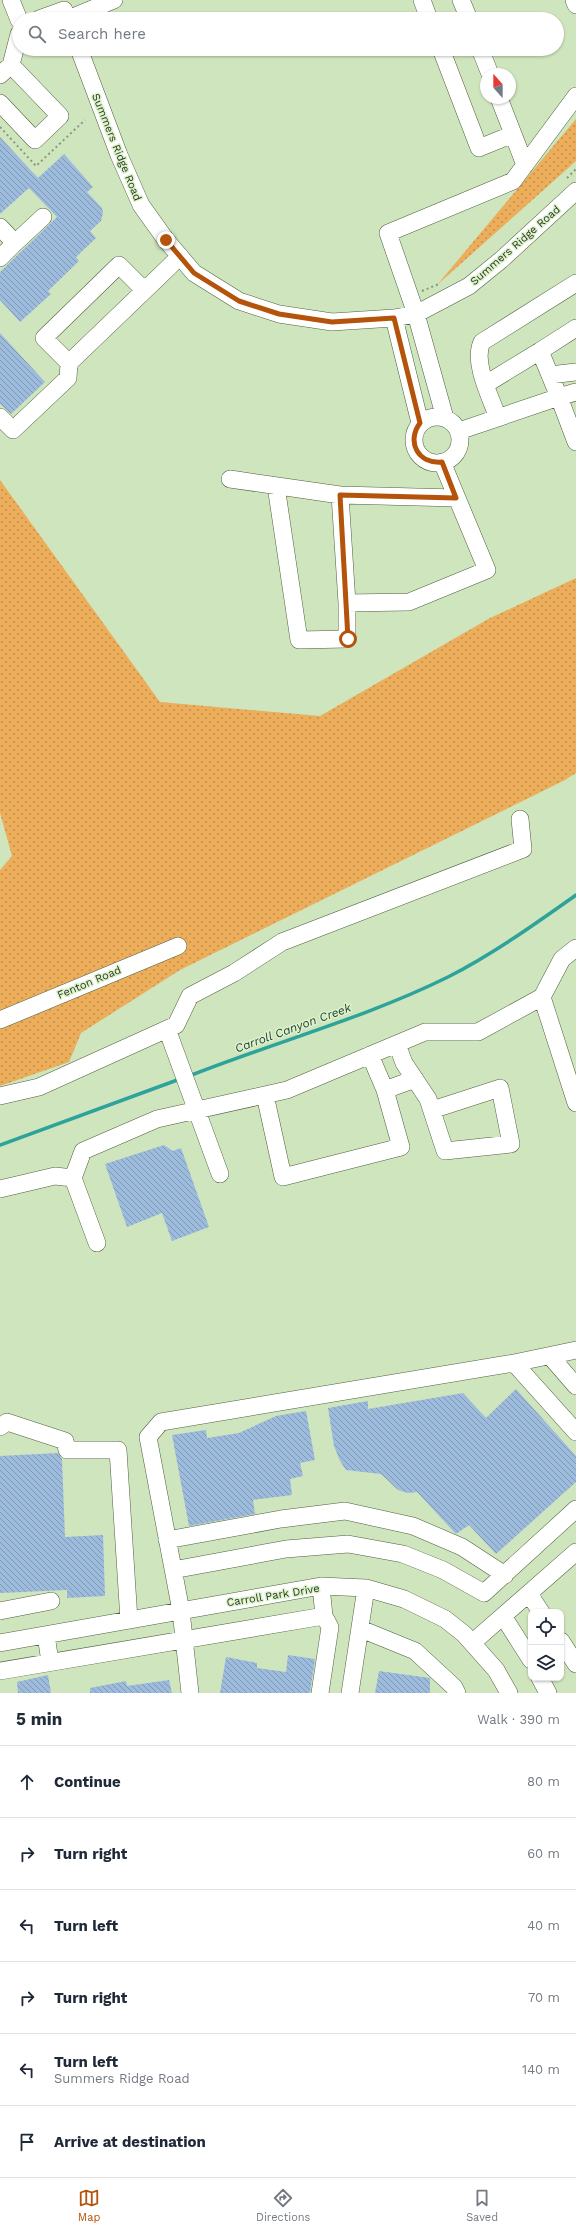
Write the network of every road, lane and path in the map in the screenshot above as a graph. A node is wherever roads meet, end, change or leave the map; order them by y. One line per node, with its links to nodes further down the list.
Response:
1 (11, 0): 8 (street)
2 (114, 0): 7 (street)
3 (422, 0): 9 (street)
4 (462, 0): 10 (street)
5 (574, 0): 6 (street)
6 (576, 5)
7 (64, 8)
8 (16, 12)
9 (426, 12)
10 (466, 12)
11 (12, 52): 16 (street)
12 (81, 56): 27 (street, Summers Ridge Road)
13 (444, 56): 20 (street)
14 (483, 56): 15 (street)
15 (488, 68)
16 (5, 70): 18 (street)
17 (576, 96): 21 (street)
18 (0, 103)
19 (501, 104): 20 (street)
20 (513, 134): 21 (street)
21 (525, 165): 32 (street)
22 (576, 169): 23 (path)
23 (569, 187): 33 (street, Summers Ridge Road)
24 (43, 217): 26 (street)
25 (0, 227): 26 (street)
26 (15, 243): 28 (street)
27 (180, 256): 31 (street); 34 (street, Summers Ridge Road)
28 (0, 258)
29 (443, 283): 32 (path)
30 (576, 283): 40 (street)
31 (144, 290): 37 (street); 37 (street)
32 (410, 295): 33 (street)
33 (416, 314): 34 (street, Summers Ridge Road); 44 (street)
34 (394, 318): 46 (street)
35 (576, 328): 36 (street)
36 (540, 351): 39 (street); 40 (street)
37 (69, 363): 43 (street)
38 (576, 372): 39 (street)
39 (550, 375): 42 (street)
40 (486, 384): 45 (street)
41 (576, 392): 42 (street)
42 (559, 398): 45 (street); 48 (street)
43 (0, 417)
44 (445, 418): 46 (street); 47 (street)
45 (498, 418): 47 (street)
46 (420, 423): 49 (street)
47 (459, 432): 49 (street)
48 (576, 442)
49 (442, 462): 53 (street)
50 (230, 479): 51 (street)
51 (276, 486): 52 (street); 54 (street)
52 (340, 495): 53 (street); 54 (street)
53 (456, 498): 54 (street)
54 (346, 603)
55 (520, 819): 60 (street)
56 (178, 946): 59 (street, Fenton Road)
57 (576, 948): 58 (street)
58 (542, 997): 61 (street); 63 (street)
59 (0, 1020)
60 (167, 1029): 67 (street); 70 (street)
61 (397, 1044): 62 (street); 64 (street)
62 (370, 1055): 65 (street); 66 (street)
63 (570, 1063): 68 (street)
64 (415, 1079): 65 (street); 69 (street)
65 (386, 1090): 66 (street)
66 (265, 1095): 70 (street)
67 (0, 1096)
68 (576, 1103)
69 (432, 1110): 69 (street)
70 (198, 1111): 71 (street); 72 (street)
71 (220, 1174)
72 (73, 1178): 73 (street); 74 (street)
73 (0, 1189)
74 (97, 1243)
75 (576, 1350): 76 (street)
76 (550, 1356): 77 (street); 78 (street)
77 (514, 1362): 80 (street); 82 (street)
78 (576, 1386)
79 (0, 1427): 95 (street)
80 (576, 1432)
81 (576, 1509): 85 (street)
82 (167, 1540): 84 (street); 85 (street)
83 (576, 1552): 88 (street)
84 (173, 1570): 85 (street); 92 (street)
85 (504, 1575)
86 (321, 1586): 87 (street, Carroll Park Drive); 92 (street, Carroll Park Drive); 93 (street)
87 (366, 1588): 96 (street); 100 (street, Carroll Park Drive)
88 (529, 1594): 90 (street); 94 (street)
89 (51, 1601): 91 (street)
90 (539, 1609)
91 (0, 1611)
92 (181, 1611): 95 (street, Carroll Park Drive); 98 (street)
93 (324, 1616): 98 (street); 109 (street)
94 (503, 1616): 100 (street); 102 (street)
95 (129, 1620): 97 (street, Carroll Park Drive)
96 (360, 1629): 110 (street); 111 (street)
97 (46, 1635): 99 (street, Carroll Park Drive); 103 (street)
98 (184, 1639): 103 (street); 108 (street)
99 (0, 1643)
100 (472, 1643): 112 (street, Carroll Park Drive)
101 (564, 1645): 104 (street)
102 (528, 1655)
103 (50, 1662): 105 (street)
104 (576, 1664): 106 (street)
105 (0, 1671)
106 (576, 1671)
107 (542, 1681): 113 (street)
108 (190, 1693)
109 (320, 1693)
110 (350, 1693)
111 (457, 1693)
112 (509, 1693)
113 (548, 1693)

